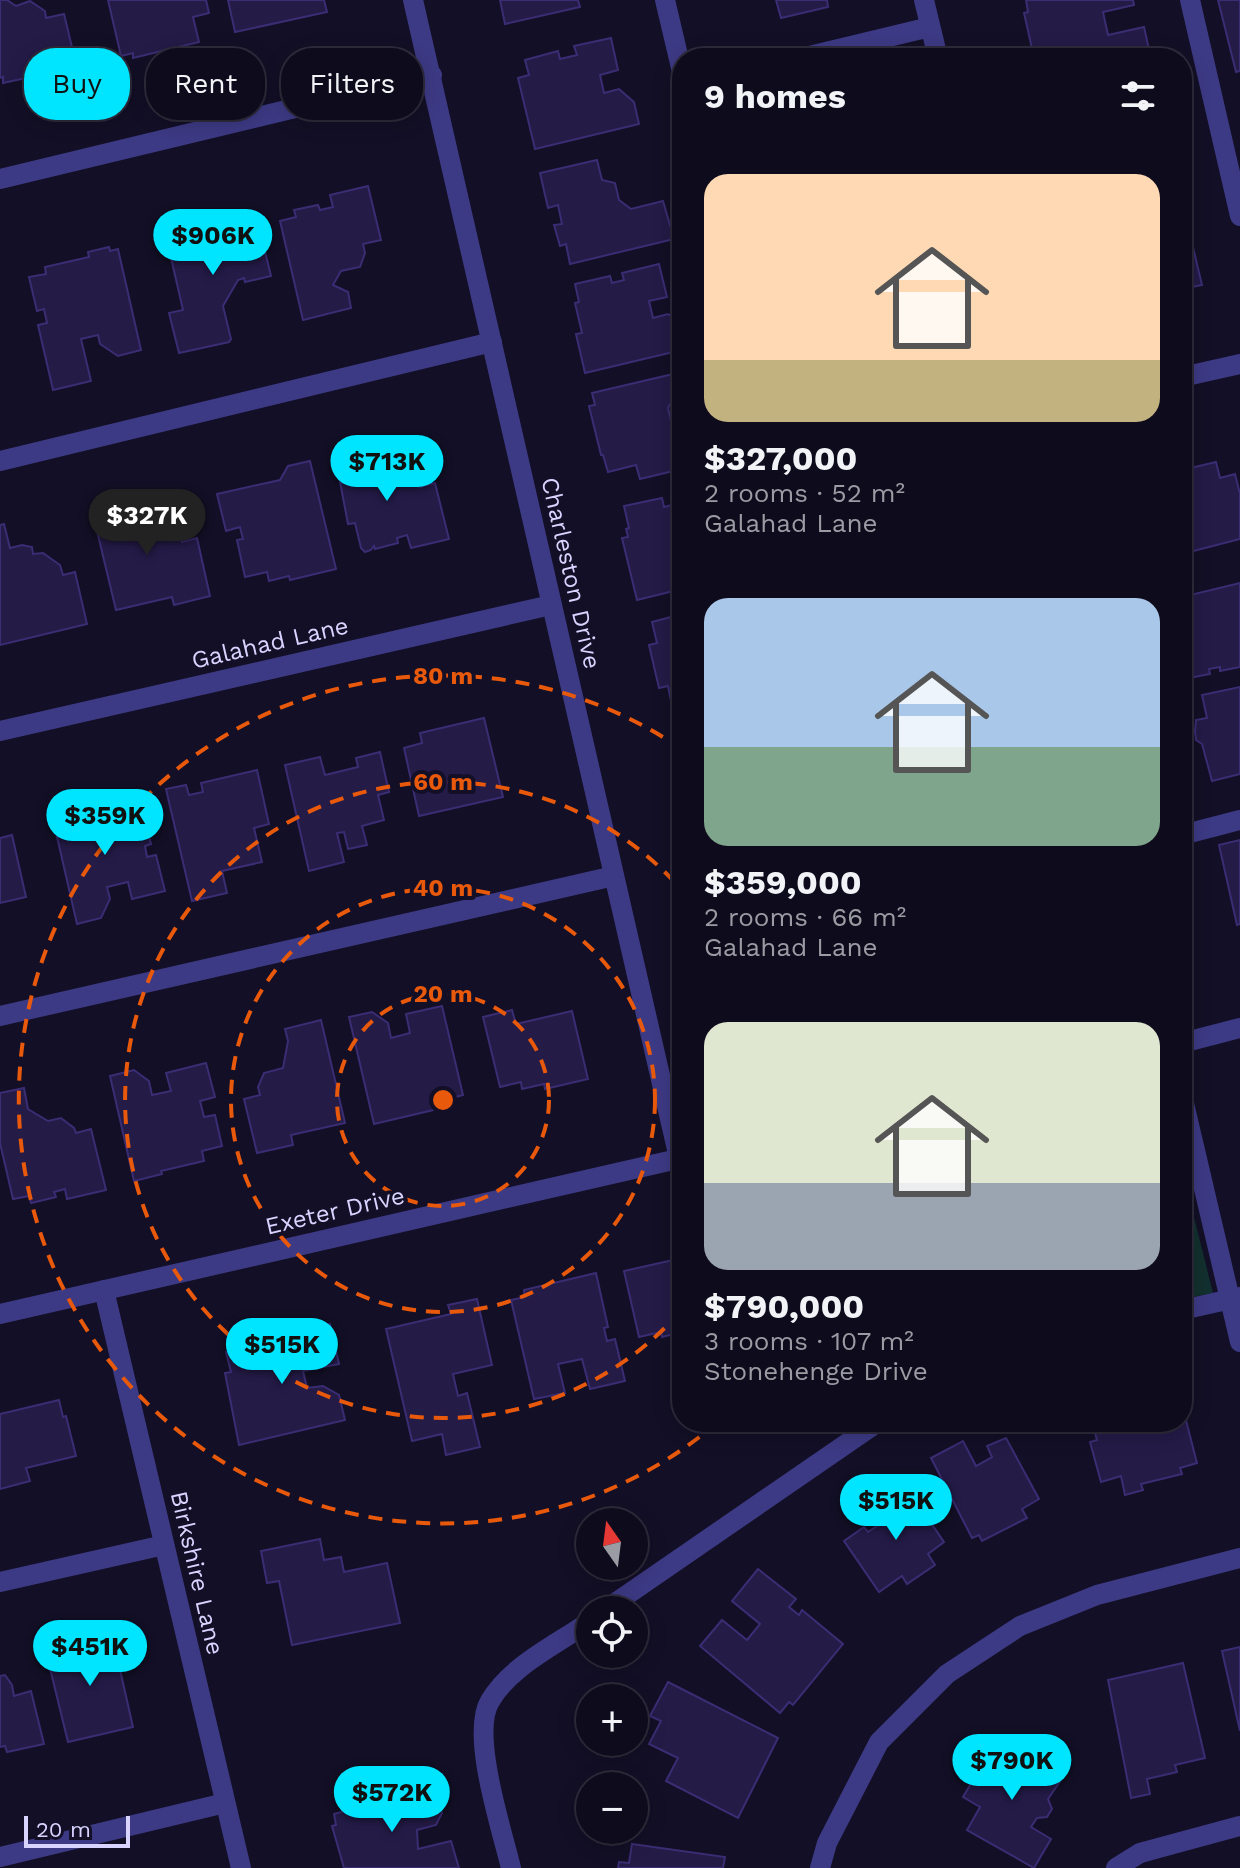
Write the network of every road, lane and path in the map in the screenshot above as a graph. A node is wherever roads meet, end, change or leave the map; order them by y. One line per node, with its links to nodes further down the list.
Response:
1 (413, 0): 9 (street, Charleston Drive)
2 (665, 0): 6 (street)
3 (924, 0): 5 (street)
4 (1190, 0): 11 (street)
5 (930, 27): 7 (street); 8 (street)
6 (676, 48)
7 (843, 48)
8 (935, 48)
9 (432, 75): 10 (street); 12 (street, Charleston Drive)
10 (0, 179)
11 (1240, 216)
12 (492, 342): 15 (street); 16 (street, Charleston Drive)
13 (1240, 364): 14 (street)
14 (1192, 375)
15 (0, 461)
16 (551, 605): 17 (street, Galahad Lane); 20 (street, Charleston Drive)
17 (0, 731)
18 (1240, 820): 19 (street)
19 (1192, 832)
20 (614, 876): 21 (street); 24 (street, Charleston Drive)
21 (0, 1016)
22 (1240, 1028): 23 (street)
23 (1192, 1040)
24 (672, 1120)
25 (1192, 1133): 28 (street)
26 (672, 1160): 27 (street, Exeter Drive)
27 (104, 1290): 30 (street, Exeter Drive); 33 (street, Birkshire Lane)
28 (1235, 1298): 29 (street); 31 (street)
29 (1192, 1308)
30 (0, 1314)
31 (1240, 1342)
32 (863, 1432): 36 (street)
33 (164, 1545): 35 (street); 38 (street, Birkshire Lane)
34 (1240, 1558): 43 (street)
35 (0, 1582)
36 (625, 1596)
37 (576, 1631): 42 (street)
38 (225, 1803): 40 (street); 41 (street, Birkshire Lane)
39 (1240, 1826): 44 (street)
40 (0, 1857)
41 (241, 1868)
42 (511, 1868)
43 (820, 1868)
44 (1116, 1868)

